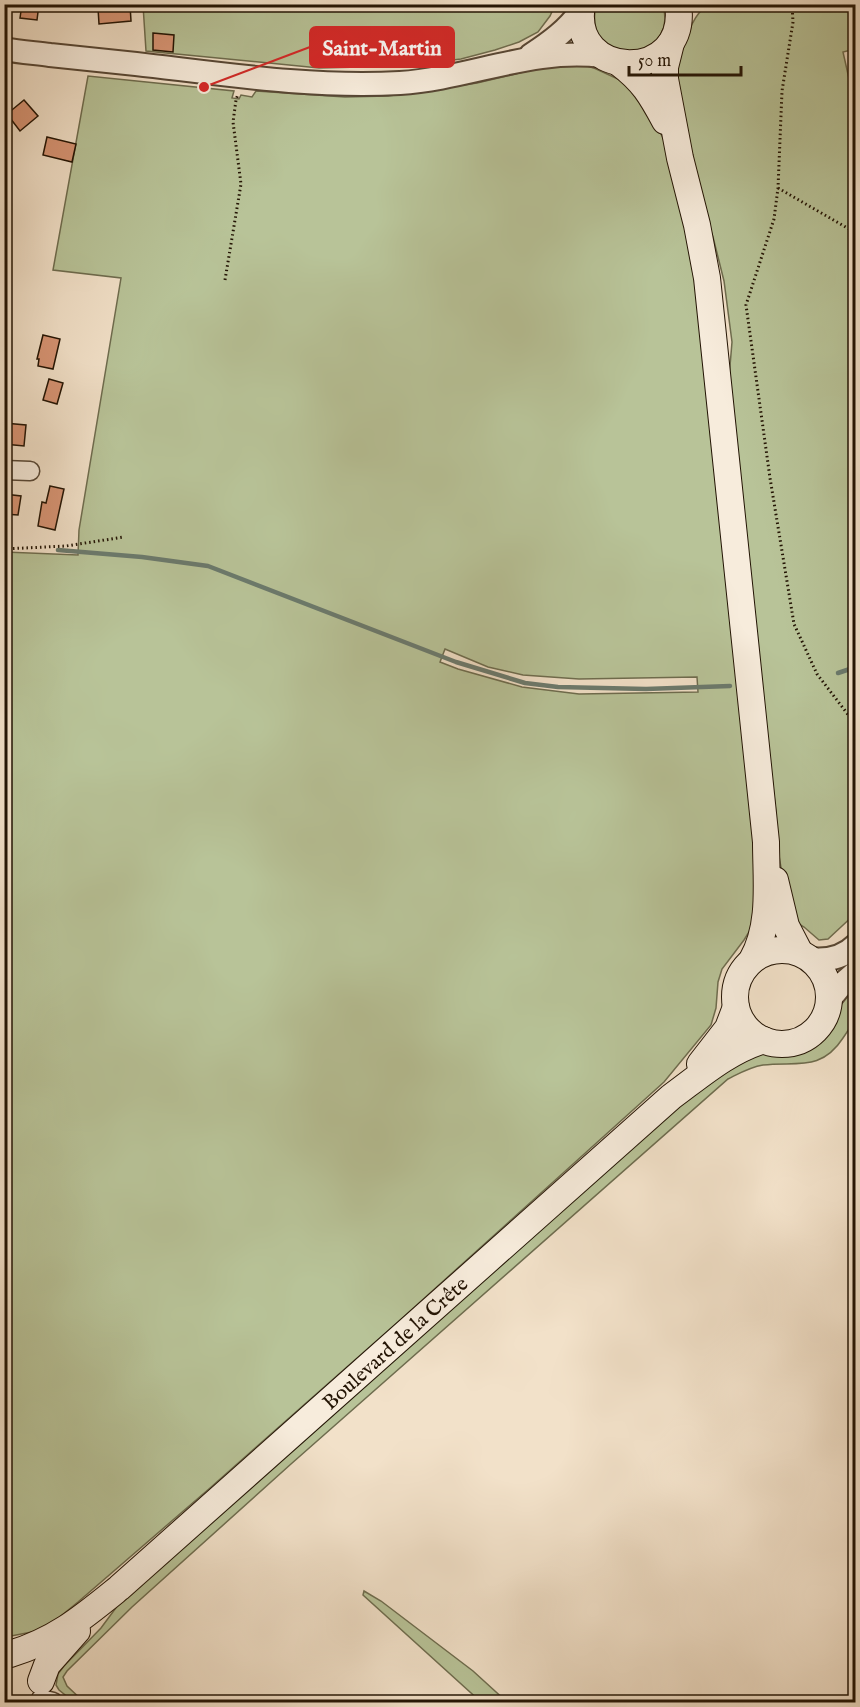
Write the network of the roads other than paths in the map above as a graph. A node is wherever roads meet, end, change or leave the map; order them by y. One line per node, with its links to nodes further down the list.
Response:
1 (582, 8): 4 (street); 5 (main road)
2 (680, 18): 5 (main road); 6 (main road)
3 (4, 48): 4 (street)
4 (523, 59): 5 (street)
5 (610, 60): 6 (main road)
6 (680, 158): 9 (main road)
7 (4, 470): 8 (street)
8 (30, 471)
9 (766, 842): 11 (main road); 12 (main road)
10 (855, 945): 11 (street)
11 (805, 956): 12 (main road); 14 (main road)
12 (752, 960): 15 (main road)
13 (855, 972): 14 (street)
14 (829, 1000): 16 (main road)
15 (736, 1007): 16 (main road); 17 (main road, Boulevard de la Crête)
16 (764, 1040): 17 (main road, Boulevard de la Crête)
17 (671, 1097): 18 (main road, Boulevard de la Crête)
18 (119, 1588): 19 (main road, Boulevard de la Crête); 20 (main road, Boulevard de la Crête)
19 (7, 1654): 20 (main road, Boulevard de la Crête)
20 (44, 1696)

